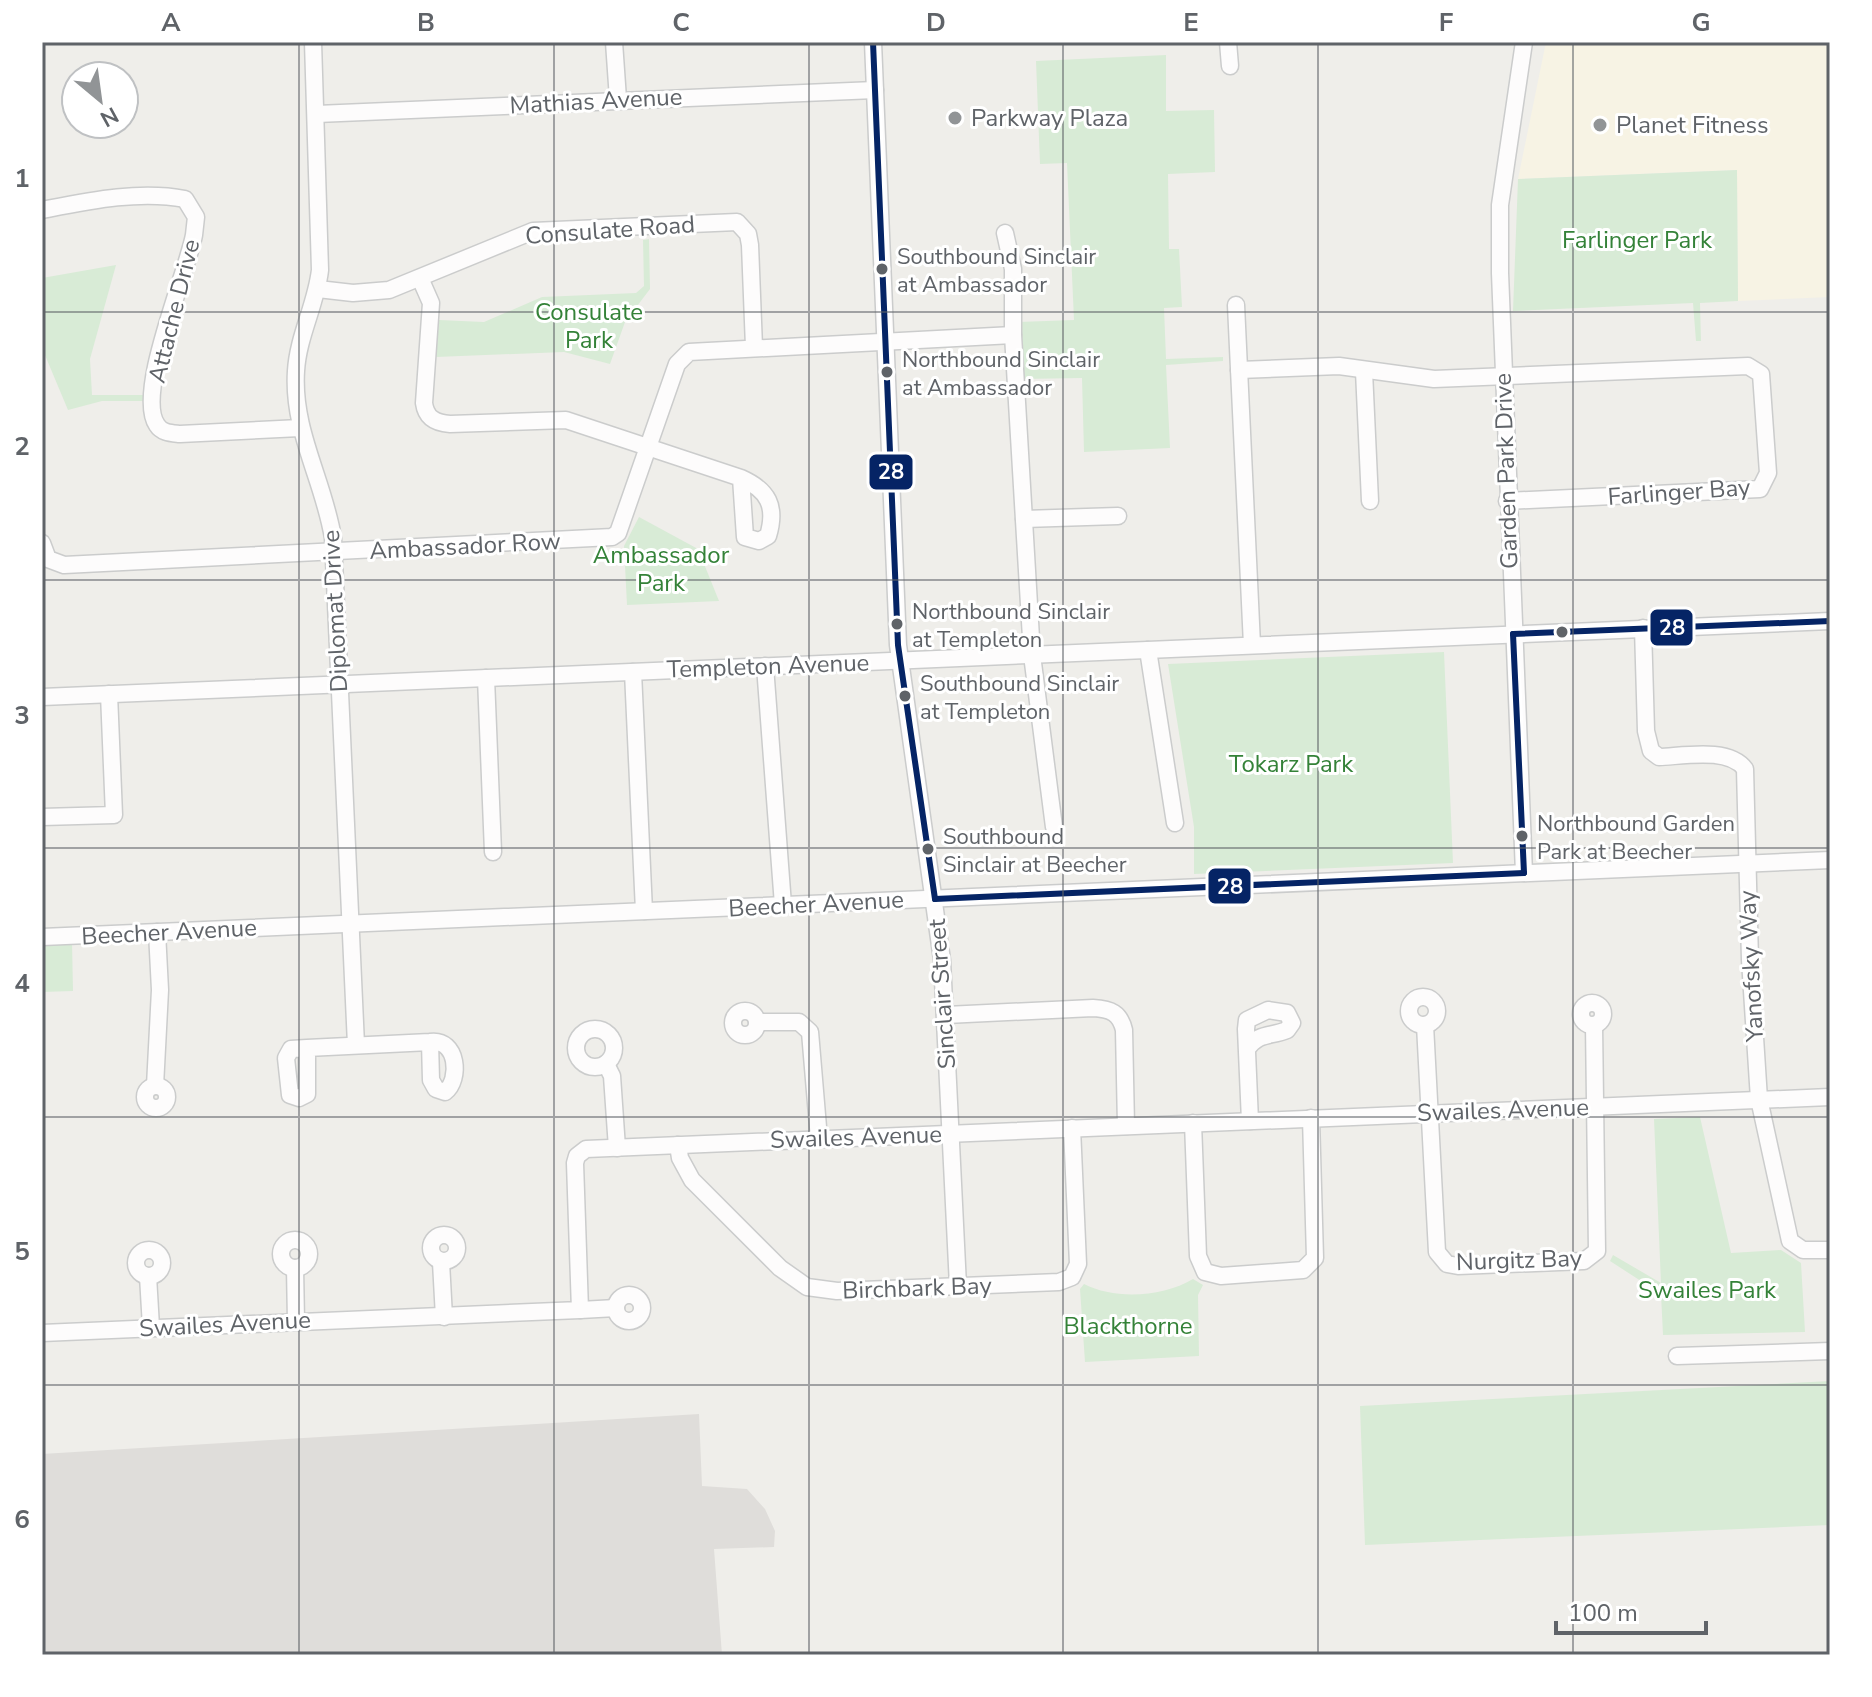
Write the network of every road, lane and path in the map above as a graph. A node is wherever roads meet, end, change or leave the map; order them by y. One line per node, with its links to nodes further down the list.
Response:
1 (313, 42): 11 (street, Diplomat Drive)
2 (614, 42): 10 (street)
3 (873, 42): 9 (street, Sinclair Street)
4 (1228, 42): 7 (street)
5 (1524, 42): 8 (street, Garden Park Drive)
6 (1536, 42): 8 (street, Garden Park Drive)
7 (1230, 66)
8 (1522, 69): 22 (street, Garden Park Drive)
9 (875, 90): 10 (street, Mathias Avenue); 18 (street, Sinclair Street)
10 (618, 99): 11 (street, Mathias Avenue)
11 (317, 114): 15 (street, Diplomat Drive)
12 (42, 210): 23 (street, Attache Drive)
13 (1005, 233): 17 (street)
14 (420, 278): 15 (street, Consulate Road); 19 (street, Consulate Road); 24 (street)
15 (318, 289): 23 (street, Diplomat Drive)
16 (1236, 305): 20 (street)
17 (1013, 335): 18 (street, Ambassador Row); 29 (street)
18 (886, 342): 19 (street, Ambassador Row); 38 (street, Sinclair Street)
19 (754, 347): 24 (street, Ambassador Row)
20 (1239, 370): 21 (street); 35 (street)
21 (1364, 371): 22 (street); 26 (street)
22 (1502, 376): 27 (street, Garden Park Drive); 27 (street, Farlinger Bay)
23 (300, 428): 31 (street, Diplomat Drive)
24 (646, 447): 25 (street); 31 (street, Ambassador Row)
25 (741, 478)
26 (1370, 501)
27 (1507, 501): 34 (street, Garden Park Drive)
28 (1118, 516): 29 (street)
29 (1024, 519): 37 (street)
30 (42, 543): 31 (street, Ambassador Row)
31 (335, 553): 42 (street, Diplomat Drive)
32 (1830, 621): 33 (street, Templeton Avenue)
33 (1643, 628): 34 (street, Templeton Avenue); 50 (street, Yanofsky Way)
34 (1513, 634): 35 (street, Templeton Avenue); 51 (street, Garden Park Drive)
35 (1252, 645): 36 (street, Templeton Avenue)
36 (1148, 650): 37 (street, Templeton Avenue); 46 (street)
37 (1032, 655): 38 (street, Templeton Avenue); 47 (street)
38 (900, 660): 39 (street, Templeton Avenue); 52 (street, Sinclair Street)
39 (765, 666): 40 (street, Templeton Avenue); 53 (street)
40 (633, 672): 41 (street, Templeton Avenue); 54 (street)
41 (486, 678): 42 (street, Templeton Avenue); 48 (street)
42 (338, 684): 43 (street, Templeton Avenue); 55 (street, Diplomat Drive)
43 (109, 694): 44 (street, Templeton Avenue); 45 (street)
44 (42, 697)
45 (42, 817)
46 (1175, 823)
47 (1054, 827)
48 (493, 852)
49 (1830, 860): 50 (street, Beecher Avenue)
50 (1747, 864): 51 (street, Beecher Avenue); 69 (street, Yanofsky Way)
51 (1524, 873): 52 (street, Beecher Avenue)
52 (935, 899): 53 (street, Beecher Avenue); 58 (street, Sinclair Street)
53 (783, 905): 54 (street, Beecher Avenue)
54 (644, 911): 55 (street, Beecher Avenue)
55 (349, 924): 56 (street, Beecher Avenue); 63 (street, Diplomat Drive)
56 (157, 932): 57 (street, Beecher Avenue); 67 (street)
57 (42, 937)
58 (946, 1015): 75 (street); 77 (street, Sinclair Street)
59 (757, 1022): 78 (street)
60 (1425, 1025): 71 (street)
61 (1594, 1025): 70 (street)
62 (430, 1042): 63 (street)
63 (356, 1045): 64 (street)
64 (307, 1048)
65 (1247, 1049): 73 (street)
66 (606, 1064): 80 (street)
67 (155, 1086)
68 (1830, 1097): 69 (street, Swailes Avenue)
69 (1759, 1099): 70 (street, Swailes Avenue); 81 (street, Yanofsky Way)
70 (1595, 1106): 71 (street, Swailes Avenue); 71 (street, Nurgitz Bay)
71 (1430, 1113): 72 (street, Swailes Avenue)
72 (1311, 1118): 73 (street, Swailes Avenue); 74 (street)
73 (1250, 1121): 74 (street, Swailes Avenue)
74 (1193, 1123): 75 (street, Swailes Avenue)
75 (1126, 1126): 76 (street, Swailes Avenue)
76 (1072, 1128): 77 (street, Swailes Avenue); 85 (street, Birchbark Bay)
77 (950, 1133): 78 (street, Swailes Avenue); 85 (street, Sinclair Street)
78 (819, 1139): 79 (street, Swailes Avenue)
79 (678, 1145): 80 (street, Swailes Avenue); 85 (street, Birchbark Bay)
80 (617, 1148): 87 (street, Swailes Avenue)
81 (1830, 1250)
82 (441, 1262): 88 (street)
83 (295, 1268): 89 (street)
84 (148, 1276): 90 (street)
85 (958, 1286)
86 (616, 1308): 87 (street)
87 (580, 1310): 88 (street, Swailes Avenue)
88 (444, 1317): 89 (street, Swailes Avenue)
89 (296, 1321): 90 (street, Swailes Avenue)
90 (151, 1327): 91 (street, Swailes Avenue)
91 (42, 1333)
92 (1830, 1351): 93 (street)
93 (1677, 1356)

